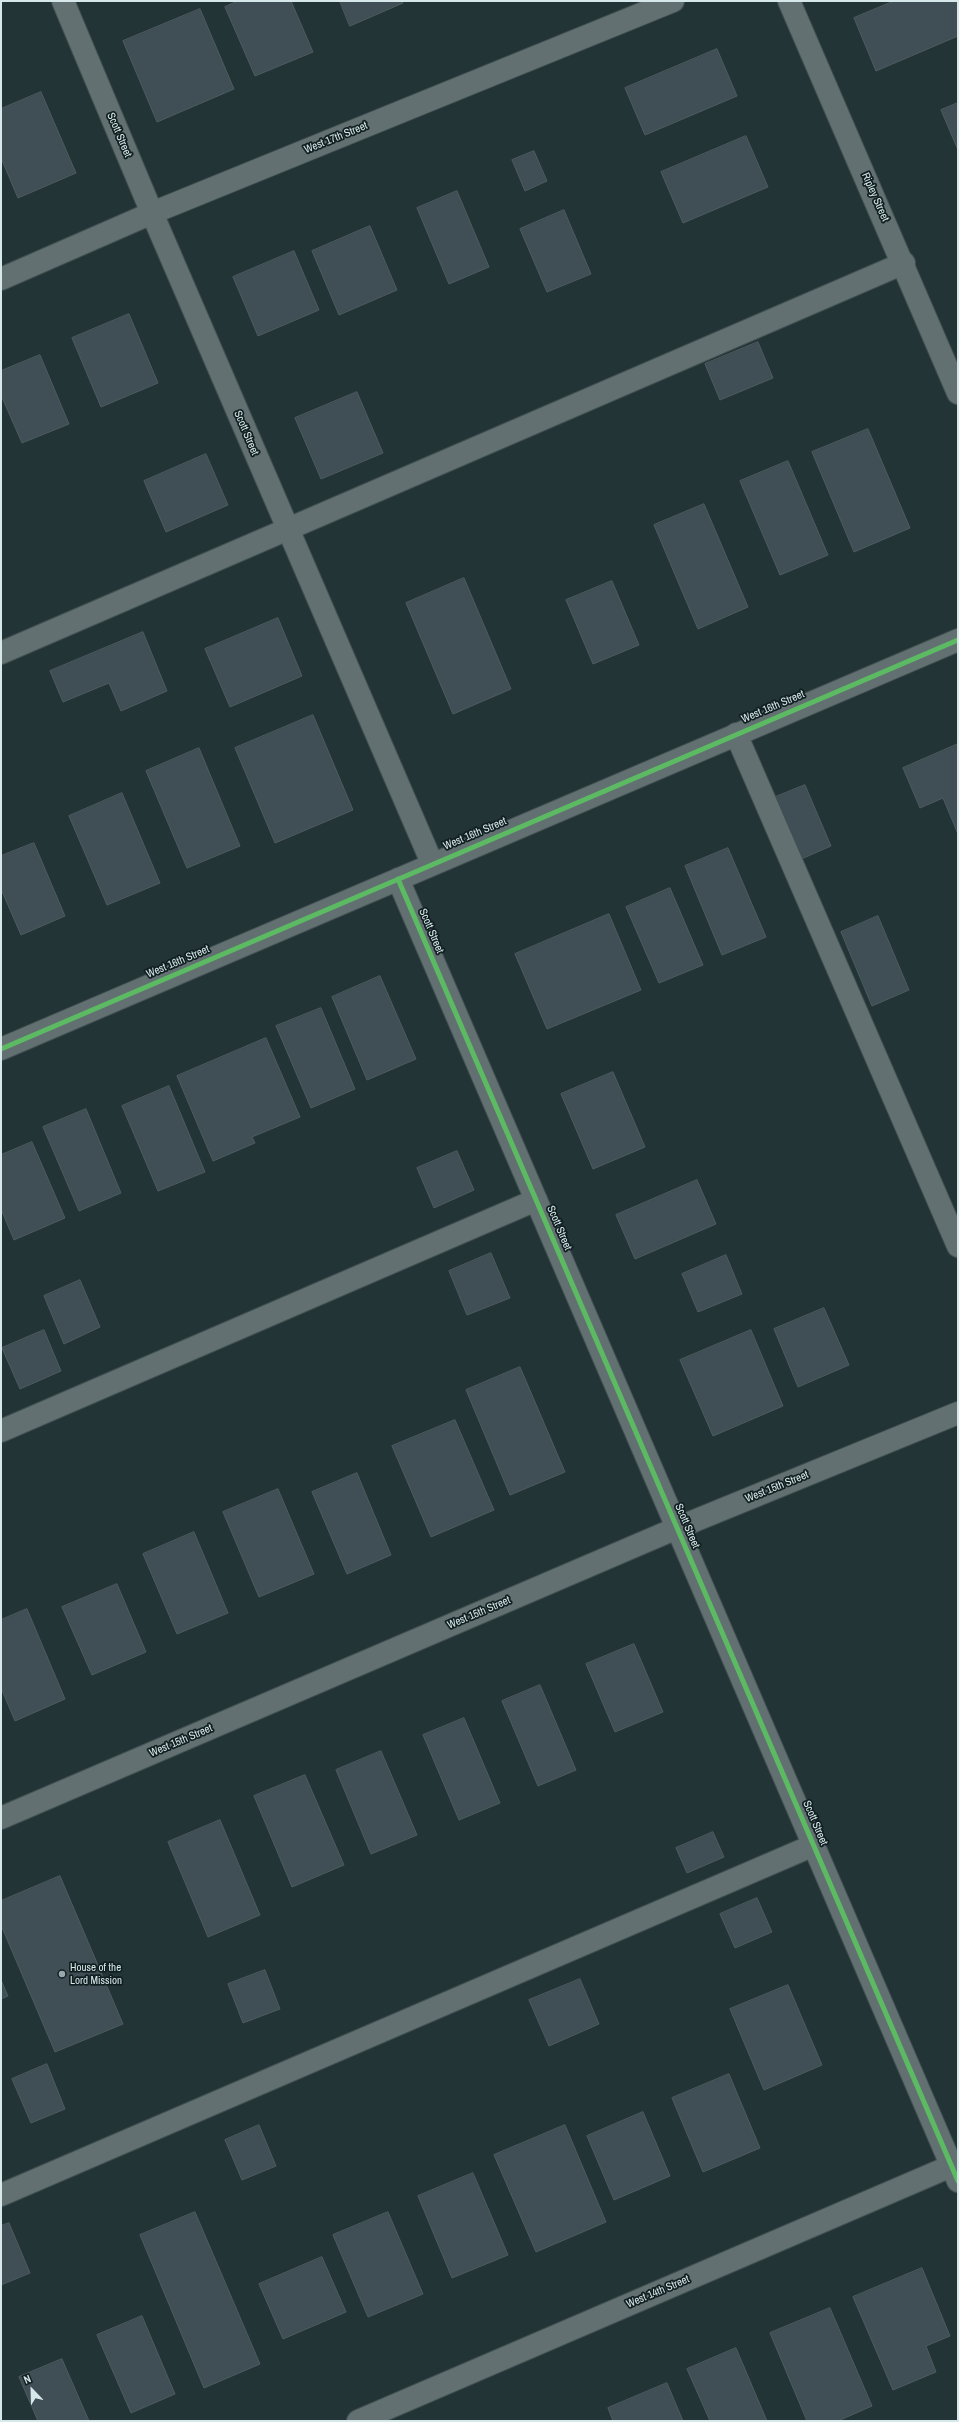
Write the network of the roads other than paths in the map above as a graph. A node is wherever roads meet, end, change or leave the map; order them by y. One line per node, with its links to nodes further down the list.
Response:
1 (63, 1): 4 (street, Scott Street)
2 (673, 1): 4 (street, West 17th Street)
3 (789, 1): 5 (street, Ripley Street)
4 (152, 213): 6 (street, West 17th Street); 8 (street, Scott Street)
5 (904, 263): 7 (street, Ripley Street); 8 (street)
6 (1, 279)
7 (958, 393)
8 (288, 529): 10 (street); 12 (street, Scott Street)
9 (958, 640): 11 (street, West 16th Street)
10 (1, 653)
11 (736, 734): 12 (street, West 16th Street); 16 (street)
12 (432, 863): 13 (street, West 16th Street)
13 (398, 879): 14 (street, West 16th Street); 15 (street, Scott Street)
14 (1, 1048)
15 (536, 1200): 18 (street); 19 (street, Scott Street)
16 (958, 1246)
17 (958, 1413): 19 (street, West 15th Street)
18 (1, 1431)
19 (677, 1528): 20 (street, West 15th Street); 21 (street, Scott Street)
20 (1, 1818)
21 (814, 1845): 22 (street, Scott Street); 23 (street)
22 (956, 2170): 24 (street, West 14th Street)
23 (1, 2195)
24 (358, 2421)

